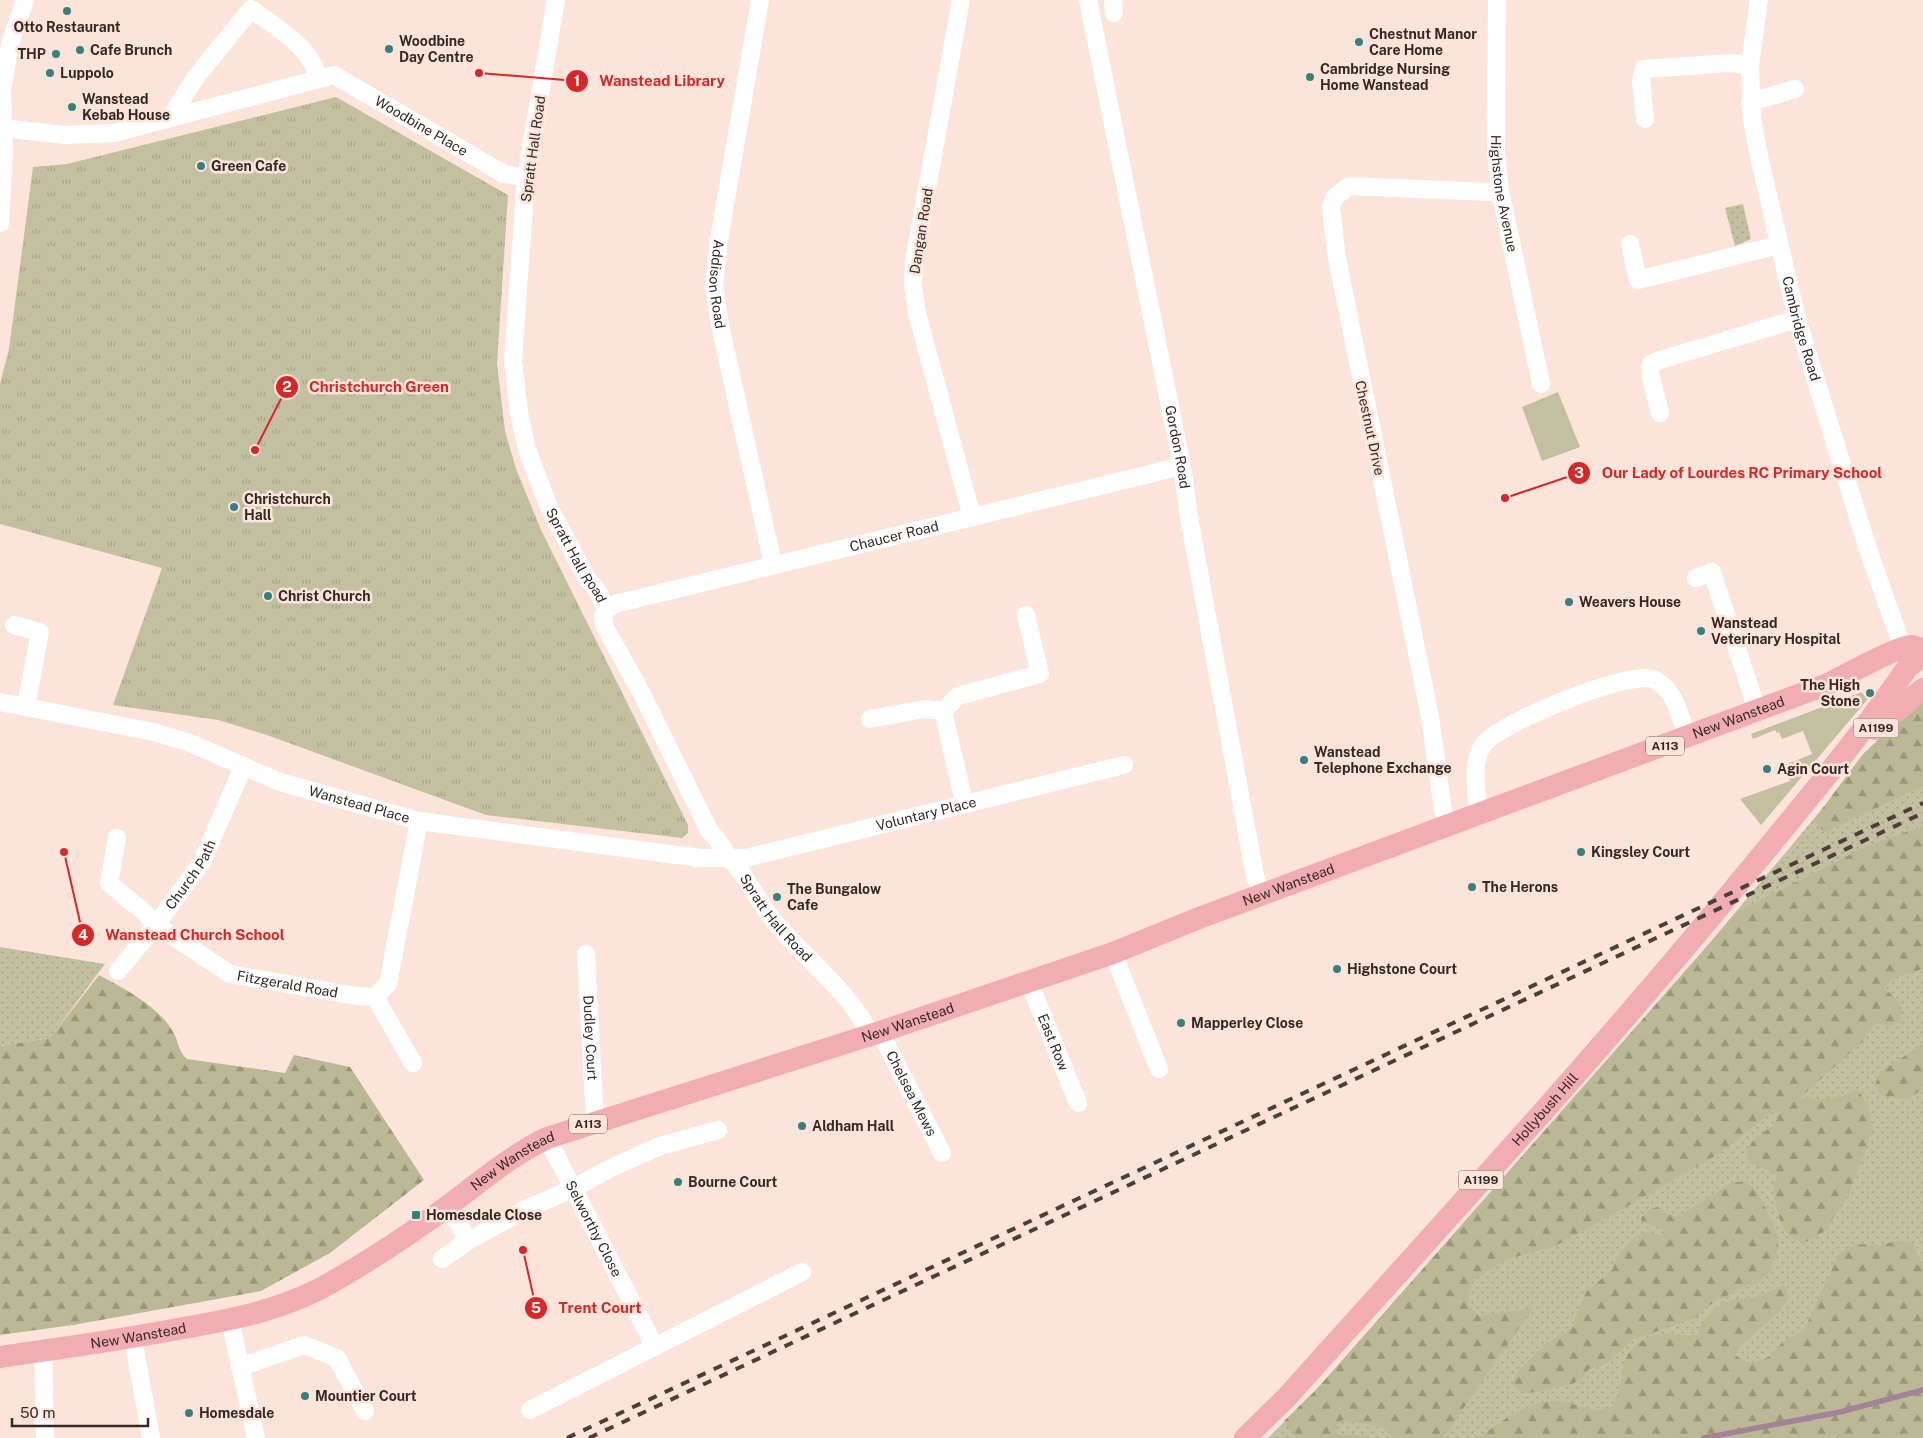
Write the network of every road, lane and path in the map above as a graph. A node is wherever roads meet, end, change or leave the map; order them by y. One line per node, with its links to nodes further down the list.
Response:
1 (25, 0): 15 (street)
2 (556, 0): 16 (street, Spratt Hall Road)
3 (760, 0): 26 (street, Addison Road)
4 (962, 0): 25 (street, Dangan Road)
5 (1088, 0): 24 (street, Gordon Road)
6 (1497, 0): 17 (street, Highstone Avenue)
7 (1759, 0): 9 (street, Cambridge Road)
8 (245, 4): 10 (street); 13 (street)
9 (1750, 65): 12 (street, Cambridge Road); 14 (street)
10 (318, 78): 13 (street, Woodbine Place); 16 (street, Woodbine Place)
11 (1795, 89): 12 (street)
12 (1750, 102): 20 (street, Cambridge Road)
13 (170, 118): 15 (street, Woodbine Place)
14 (1645, 119)
15 (2, 128): 18 (street)
16 (526, 178): 28 (street, Spratt Hall Road)
17 (1500, 190): 22 (street, Highstone Avenue); 45 (street, Chestnut Drive)
18 (0, 223)
19 (1630, 244): 20 (street)
20 (1780, 244): 21 (street, Cambridge Road)
21 (1797, 320): 23 (street); 31 (street, Cambridge Road)
22 (1541, 384)
23 (1660, 413)
24 (1182, 466): 25 (street, Chaucer Road); 48 (street, Gordon Road)
25 (972, 517): 26 (street, Chaucer Road)
26 (774, 564): 28 (street, Chaucer Road)
27 (1696, 578): 35 (street)
28 (606, 610): 47 (street, Spratt Hall Road)
29 (1026, 616): 36 (street)
30 (14, 625): 34 (street)
31 (1914, 655): 35 (main road, New Wanstead / A113); 41 (main road, Hollybush Hill / A1199)
32 (1923, 689): 41 (main road, Hollybush Hill / A1199)
33 (0, 702): 34 (street, Wanstead Place)
34 (26, 706): 40 (street, Wanstead Place)
35 (1758, 710): 38 (main road, New Wanstead / A113)
36 (943, 711): 37 (street); 42 (street)
37 (870, 719)
38 (1688, 738): 43 (main road, New Wanstead / A113); 43 (street)
39 (1124, 765): 42 (street, Voluntary Place)
40 (243, 767): 44 (street, Wanstead Place); 49 (street, Church Path)
41 (1832, 770): 79 (main road, Hollybush Hill / A1199)
42 (964, 802): 47 (street, Voluntary Place)
43 (1479, 814): 45 (main road, New Wanstead / A113)
44 (419, 821): 47 (street, Wanstead Place); 54 (street)
45 (1448, 825): 48 (main road, New Wanstead / A113)
46 (117, 838): 49 (street, Fitzgerald Road)
47 (729, 859): 55 (street, Spratt Hall Road)
48 (1262, 895): 50 (main road, New Wanstead / A113)
49 (156, 925): 52 (street, Church Path); 54 (street, Fitzgerald Road)
50 (1113, 953): 53 (main road, New Wanstead / A113); 57 (street)
51 (586, 954): 59 (street, Dudley Court)
52 (118, 970)
53 (1029, 982): 55 (main road, New Wanstead / A113); 58 (street, East Row)
54 (375, 997): 56 (street)
55 (875, 1034): 59 (main road, New Wanstead / A113); 62 (street, Chelsea Mews)
56 (413, 1063)
57 (1159, 1069)
58 (1078, 1103)
59 (595, 1122): 61 (main road, New Wanstead / A113)
60 (718, 1130): 63 (street)
61 (547, 1138): 63 (street, Selworthy Close); 64 (main road, New Wanstead / A113)
62 (942, 1153)
63 (574, 1188): 65 (street); 70 (street, Selworthy Close)
64 (448, 1206): 65 (street); 68 (main road, New Wanstead / A113)
65 (468, 1241): 66 (street)
66 (442, 1260)
67 (802, 1272): 70 (street)
68 (230, 1320): 69 (main road, New Wanstead / A113); 73 (street)
69 (133, 1338): 71 (main road, New Wanstead / A113); 77 (street)
70 (655, 1347): 74 (street)
71 (43, 1351): 72 (main road, New Wanstead / A113); 76 (street)
72 (0, 1357)
73 (240, 1367): 75 (street); 78 (street)
74 (530, 1410)
75 (365, 1411)
76 (45, 1438)
77 (151, 1438)
78 (256, 1438)
79 (1244, 1438)

